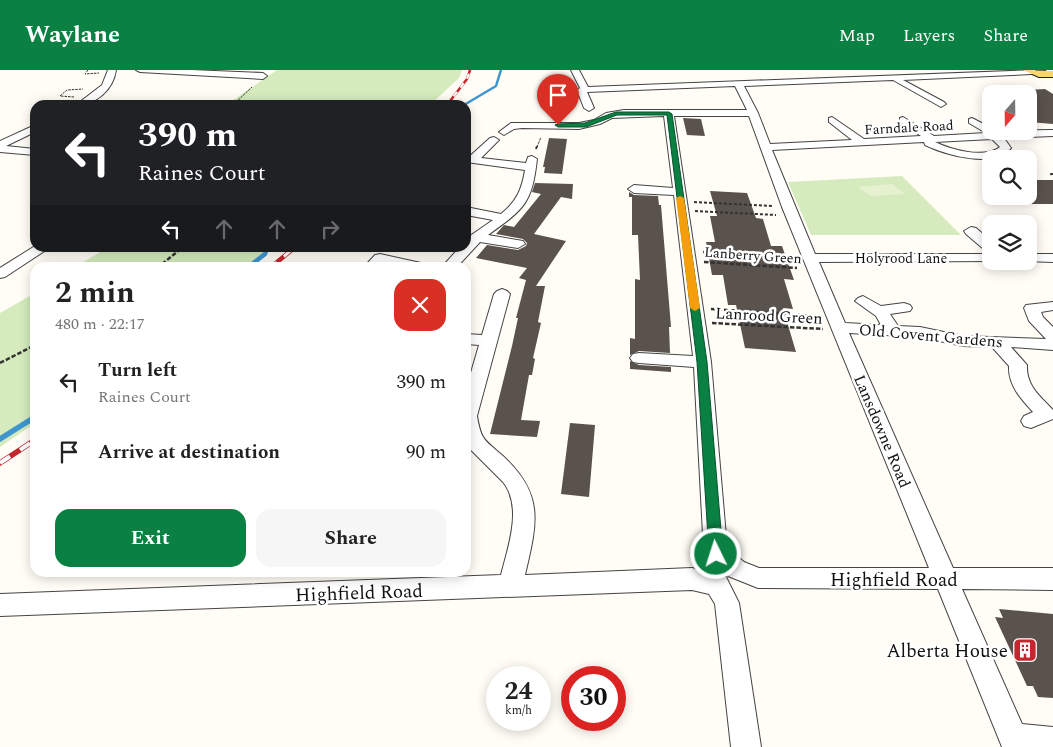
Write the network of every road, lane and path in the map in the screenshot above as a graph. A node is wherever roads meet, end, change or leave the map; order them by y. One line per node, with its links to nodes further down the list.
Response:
1 (88, 70): 7 (path)
2 (140, 70): 9 (street)
3 (576, 70): 16 (street)
4 (889, 70): 11 (street)
5 (115, 71): 18 (street)
6 (1030, 71): 8 (main road); 11 (street)
7 (100, 73)
8 (1051, 73)
9 (212, 74): 10 (street); 13 (street)
10 (264, 76)
11 (908, 78): 12 (street)
12 (896, 79): 14 (street); 20 (street)
13 (197, 82)
14 (739, 85): 16 (street); 23 (street, Lansdowne Road)
15 (84, 89): 17 (path)
16 (583, 90): 22 (street)
17 (75, 97)
18 (88, 100)
19 (930, 104): 20 (street)
20 (941, 104): 21 (street)
21 (952, 104)
22 (589, 108)
23 (753, 113): 24 (street); 40 (street, Lansdowne Road)
24 (669, 114): 30 (street); 45 (street)
25 (832, 120): 37 (street)
26 (903, 120): 34 (street)
27 (972, 121): 28 (street)
28 (982, 127)
29 (30, 131): 39 (street)
30 (504, 132)
31 (1053, 133): 32 (street, Farndale Road)
32 (1040, 134): 38 (street)
33 (982, 137): 34 (street, Farndale Road)
34 (928, 139): 36 (street); 37 (street, Farndale Road)
35 (494, 140): 42 (street)
36 (1002, 140)
37 (862, 142): 40 (street, Farndale Road)
38 (1053, 145)
39 (0, 147): 41 (street)
40 (766, 147): 46 (street, Lansdowne Road)
41 (30, 151)
42 (471, 159)
43 (471, 160): 48 (street)
44 (634, 190): 45 (street)
45 (680, 201): 46 (path); 46 (path); 58 (street)
46 (790, 211): 65 (street, Lansdowne Road)
47 (471, 212): 48 (street)
48 (502, 218): 50 (street)
49 (971, 230): 51 (street)
50 (477, 237): 52 (street); 53 (street)
51 (982, 240)
52 (471, 242)
53 (518, 244)
54 (36, 252): 66 (street)
55 (177, 252): 62 (path)
56 (462, 252): 64 (street)
57 (383, 255): 63 (street)
58 (688, 256): 65 (path, Lanberry Green); 65 (path, Lanberry Green); 72 (street)
59 (982, 258): 65 (street, Holyrood Lane)
60 (1037, 258): 61 (street)
61 (1053, 258)
62 (164, 262)
63 (406, 262)
64 (453, 262)
65 (813, 263): 74 (street, Lansdowne Road)
66 (0, 274)
67 (502, 294): 73 (street)
68 (862, 301): 71 (street)
69 (1049, 306): 76 (street)
70 (904, 308): 71 (street)
71 (882, 313): 75 (street)
72 (696, 315): 74 (path, Lanrood Green); 74 (path, Lanrood Green); 83 (street)
73 (495, 318): 78 (street)
74 (838, 325): 75 (street, Old Covent Gardens); 89 (street, Lansdowne Road)
75 (892, 330): 79 (street, Old Covent Gardens)
76 (1053, 337)
77 (471, 339): 78 (street)
78 (488, 341): 85 (street)
79 (998, 343): 80 (street, Old Covent Gardens); 86 (street)
80 (1053, 345)
81 (30, 348): 84 (path)
82 (638, 358): 83 (street)
83 (702, 362): 88 (street)
84 (0, 363)
85 (471, 405)
86 (1043, 417)
87 (471, 439): 91 (street)
88 (727, 577): 89 (street, Highfield Road); 91 (street, Highfield Road); 95 (street)
89 (947, 579): 90 (street, Highfield Road); 93 (street, Lansdowne Road)
90 (1053, 579)
91 (510, 587): 92 (street, Highfield Road)
92 (0, 605)
93 (1015, 742): 94 (street)
94 (1053, 742)
95 (746, 747)

